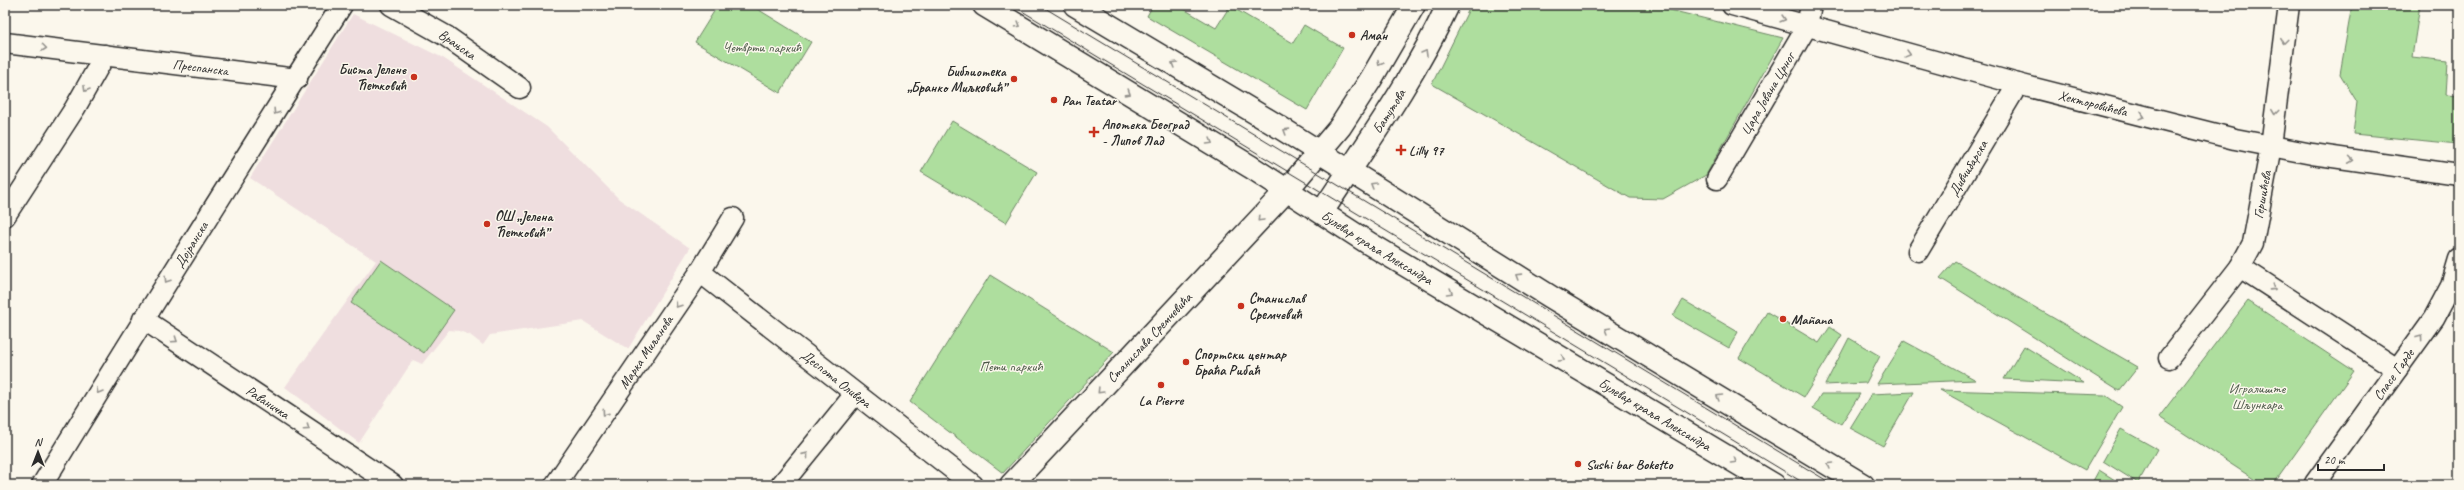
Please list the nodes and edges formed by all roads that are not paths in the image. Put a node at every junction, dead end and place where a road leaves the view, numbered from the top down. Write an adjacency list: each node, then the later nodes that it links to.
1 (342, 5): 13 (street, Дојранска)
2 (391, 5): 15 (street, Врањска)
3 (984, 5): 21 (main road, Булевар краља Александра, one-way to 21)
4 (1075, 5): 17 (main road, one-way to 4)
5 (1414, 5): 17 (main road, one-way to 17)
6 (1448, 5): 18 (main road, Батутова, one-way to 6)
7 (1732, 5): 10 (street, Хекторовићева, one-way to 10)
8 (1811, 5): 10 (street, Цара Јована Црног)
9 (2289, 5): 16 (street, Гершићева, one-way to 16)
10 (1807, 26): 14 (street, Хекторовићева, one-way to 14); 20 (street, Цара Јована Црног)
11 (5, 43): 12 (street, Преспанска, one-way to 12)
12 (105, 55): 13 (street, Преспанска); 23 (street, one-way to 23)
13 (297, 79): 29 (street, Дојранска, one-way to 29)
14 (2018, 84): 16 (street, Хекторовићева, one-way to 16); 25 (street, Дивчибарска)
15 (520, 88)
16 (2271, 146): 19 (street, Хекторовићева, one-way to 19); 27 (street, Гершићева)
17 (1319, 152): 18 (main road); 21 (main road)
18 (1349, 170): 22 (main road, Батутова); 41 (main road, one-way to 18)
19 (2459, 175)
20 (1717, 179)
21 (1287, 190): 22 (main road, Булевар краља Александра); 39 (main road, Станислава Сремчевића, one-way to 39)
22 (1322, 212): 40 (main road, Булевар краља Александра, one-way to 40)
23 (5, 216)
24 (733, 218): 28 (street, Марка Миљанова)
25 (1918, 251)
26 (2459, 259): 31 (street, Спасе Гарде, one-way to 26)
27 (2240, 267): 30 (street, Гершићева); 31 (street, one-way to 31)
28 (700, 272): 32 (street, Деспота Оливера); 36 (street, Марка Миљанова, one-way to 36)
29 (143, 318): 34 (street, Дојранска, one-way to 34); 35 (street, Раваничка, one-way to 35)
30 (2169, 358)
31 (2397, 369): 33 (street, Спасе Гарде)
32 (855, 394): 37 (street, one-way to 32); 38 (street, Деспота Оливера)
33 (2315, 483)
34 (42, 485)
35 (393, 485)
36 (556, 485)
37 (781, 485)
38 (973, 485)
39 (1011, 485)
40 (1774, 485)
41 (1863, 485)

